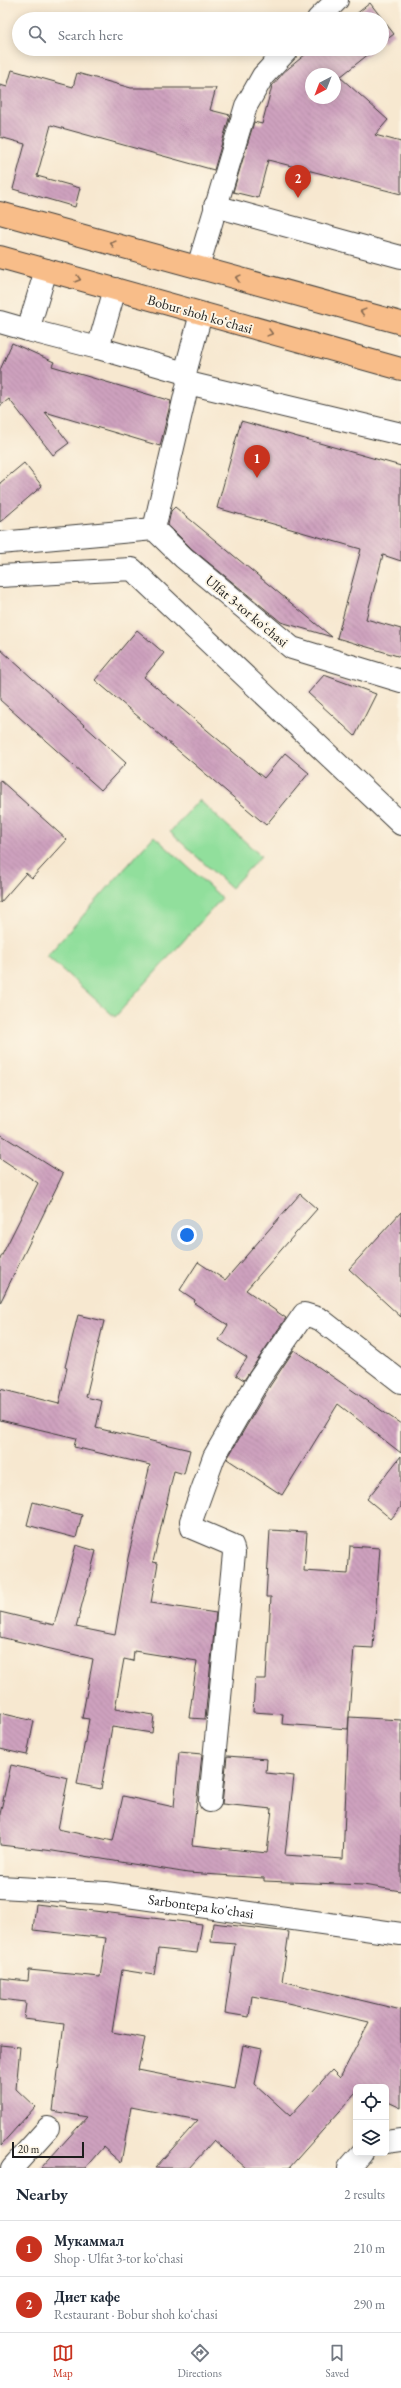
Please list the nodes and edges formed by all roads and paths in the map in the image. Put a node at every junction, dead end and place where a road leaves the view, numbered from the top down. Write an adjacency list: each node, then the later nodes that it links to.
1 (337, 0): 2 (street)
2 (325, 12)
3 (282, 56): 4 (street)
4 (215, 206): 7 (street); 8 (street)
5 (0, 213): 8 (main road, one-way to 5)
6 (0, 257): 9 (main road, Bobur shoh koʻchasi)
7 (401, 257)
8 (198, 267): 13 (main road, one-way to 8)
9 (46, 270): 10 (main road, Bobur shoh koʻchasi, one-way to 10); 14 (street)
10 (114, 289): 11 (main road, Bobur shoh koʻchasi); 15 (street)
11 (201, 314): 16 (main road, Bobur shoh koʻchasi, one-way to 16); 17 (street)
12 (0, 322): 14 (street)
13 (401, 323)
14 (28, 330): 15 (street)
15 (98, 348): 17 (street)
16 (401, 369)
17 (187, 378): 18 (street); 19 (street)
18 (401, 434)
19 (154, 528): 20 (street); 22 (street, Ulfat 3-tor koʻchasi)
20 (0, 543)
21 (0, 576): 23 (street)
22 (401, 682)
23 (401, 824)
24 (401, 1382): 25 (street)
25 (210, 1801)
26 (0, 1887): 27 (street, Sarbontepa ko'chasi)
27 (401, 1934)
28 (48, 2128): 32 (street)
29 (401, 2140): 30 (street)
30 (389, 2142)
31 (359, 2156): 33 (street)
32 (12, 2168)
33 (349, 2168)

